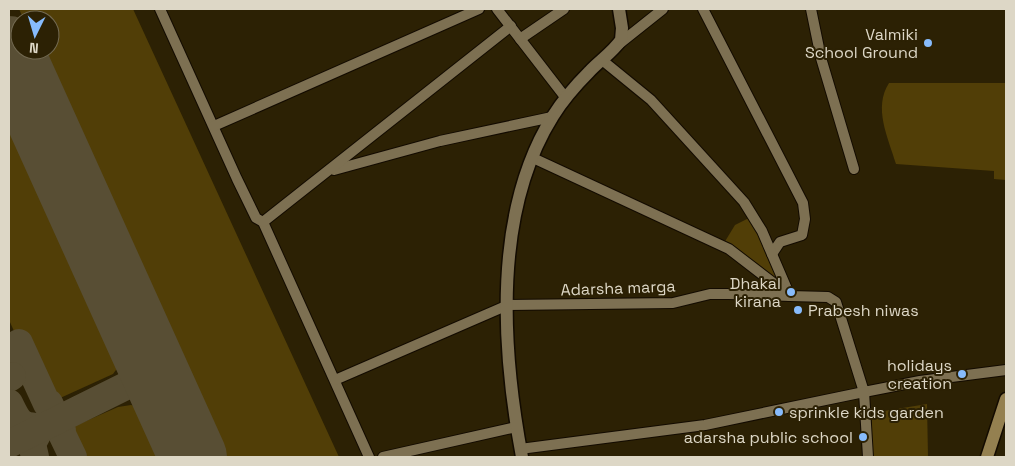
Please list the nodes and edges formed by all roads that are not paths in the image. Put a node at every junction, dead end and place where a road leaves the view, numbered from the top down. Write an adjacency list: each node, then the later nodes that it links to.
1 (160, 9): 15 (street)
2 (478, 9): 15 (street)
3 (497, 9): 9 (street)
4 (564, 9): 10 (street)
5 (619, 9): 11 (street)
6 (663, 9): 11 (street)
7 (703, 9): 20 (street)
8 (811, 9): 17 (street)
9 (511, 26): 10 (street); 18 (street)
10 (520, 38): 13 (street)
11 (618, 44): 12 (street)
12 (602, 60): 13 (street); 20 (street)
13 (565, 97): 14 (street)
14 (552, 117): 16 (street); 18 (street)
15 (214, 126): 19 (street)
16 (534, 158): 21 (street); 22 (street)
17 (854, 169)
18 (328, 171): 19 (street)
19 (263, 222): 24 (street)
20 (772, 254): 21 (street)
21 (790, 296): 22 (street, Adarsha marga); 25 (street, Adarsha marga)
22 (508, 305): 24 (street); 27 (street)
23 (1006, 370): 25 (street)
24 (334, 380): 29 (street)
25 (864, 392): 28 (street); 31 (street, Adarsha marga)
26 (1006, 399): 32 (main road)
27 (516, 427): 28 (street); 30 (street)
28 (521, 453)
29 (369, 457)
30 (383, 457)
31 (868, 457)
32 (987, 457)

